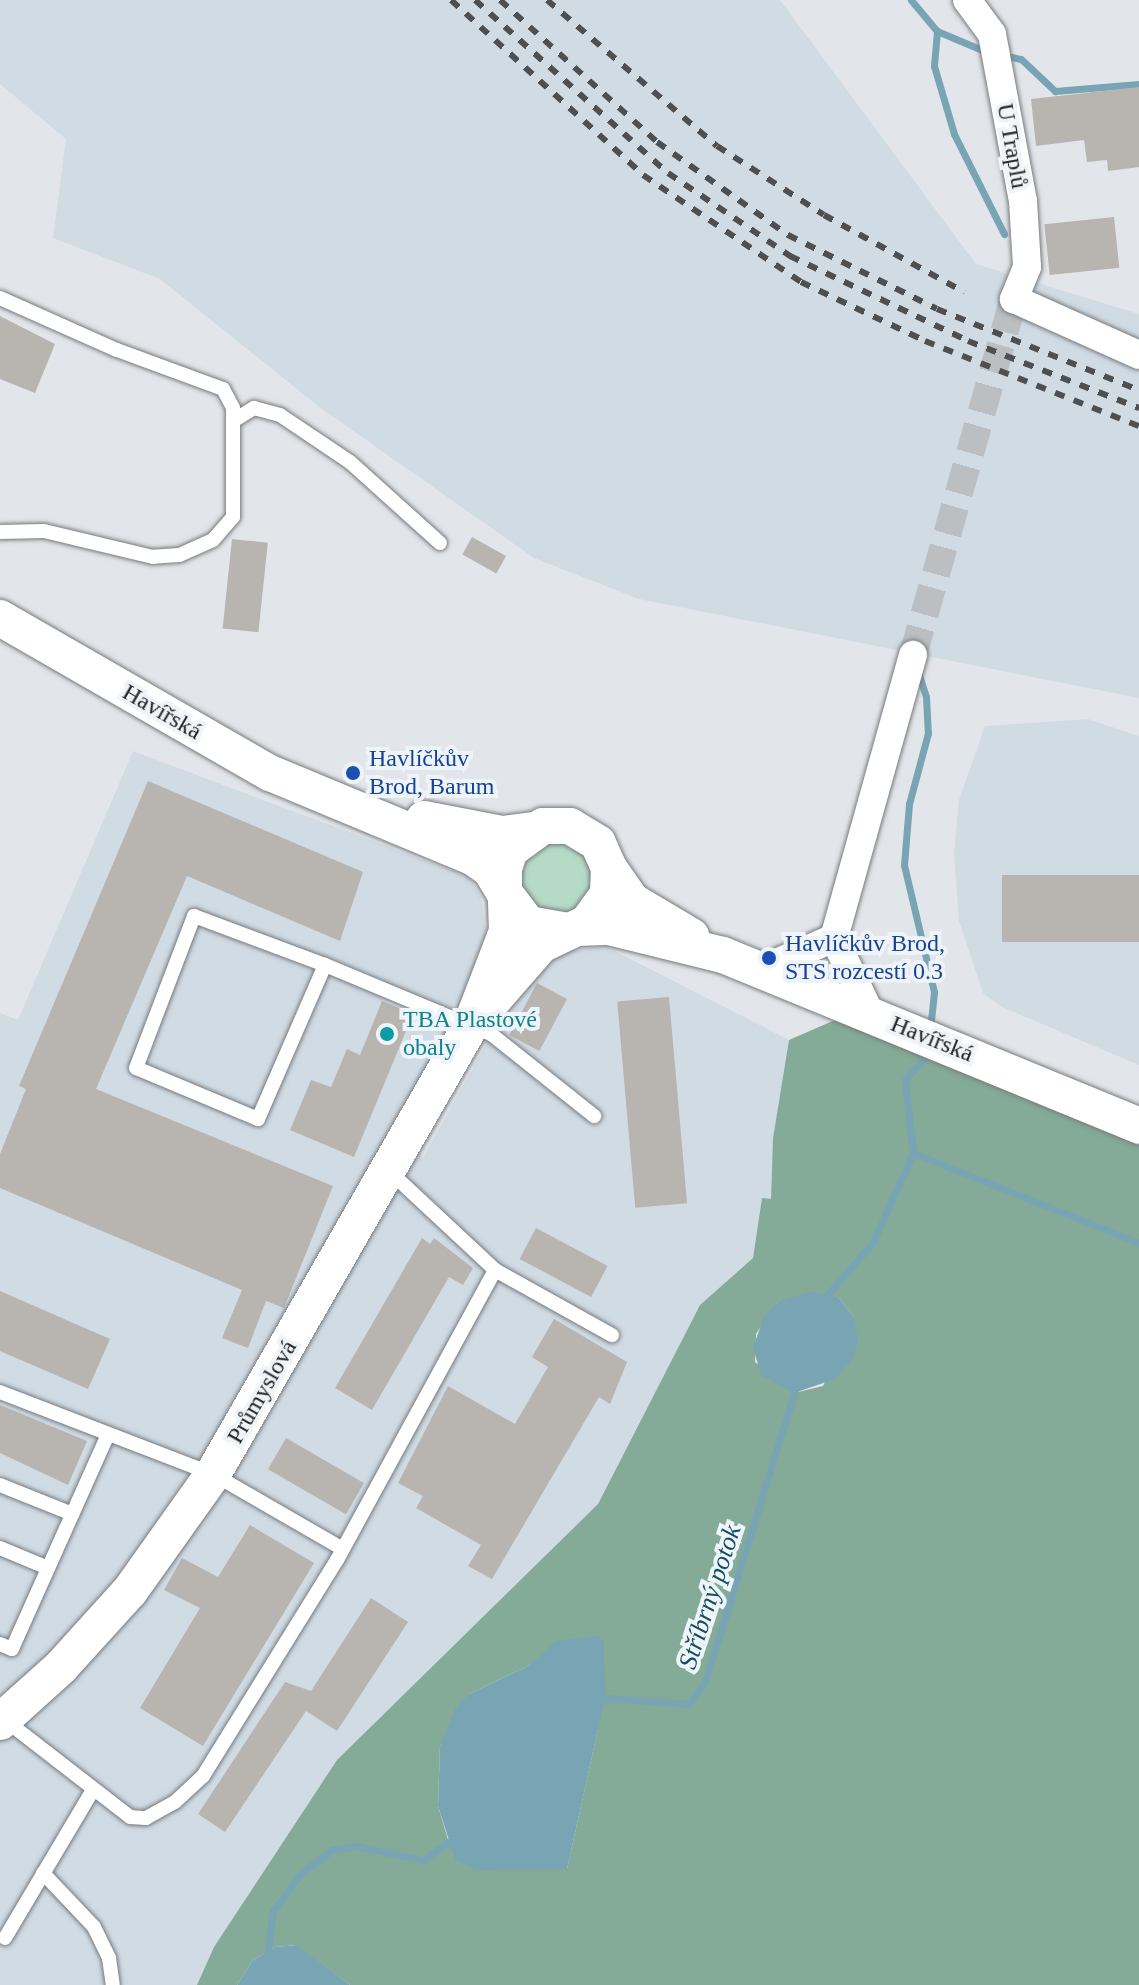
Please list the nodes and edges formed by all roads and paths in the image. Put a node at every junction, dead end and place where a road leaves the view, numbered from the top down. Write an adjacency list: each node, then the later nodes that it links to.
1 (967, 0): 3 (street, U Traplů)
2 (0, 298): 4 (lane)
3 (1139, 355)
4 (233, 421): 5 (lane); 6 (lane)
5 (0, 532)
6 (440, 543)
7 (0, 618): 9 (street, Havířská)
8 (913, 655): 14 (street)
9 (329, 797): 10 (street, Havířská); 12 (street, Havířská)
10 (533, 830): 11 (street, Havířská); 12 (street)
11 (609, 868): 13 (street); 15 (street, Havířská)
12 (505, 895): 13 (street, Havířská); 19 (street, Průmyslová)
13 (572, 929): 15 (street, Havířská); 19 (street, Průmyslová)
14 (834, 938): 17 (street); 18 (street)
15 (723, 955): 17 (street, Havířská)
16 (325, 965): 16 (lane); 19 (lane)
17 (760, 970): 18 (street, Havířská)
18 (870, 1013): 21 (street, Havířská)
19 (471, 1025): 20 (lane); 22 (street, Průmyslová)
20 (594, 1116)
21 (1139, 1126)
22 (390, 1172): 23 (lane); 27 (street, Průmyslová)
23 (495, 1270): 24 (lane); 31 (lane)
24 (612, 1335)
25 (0, 1392): 26 (lane)
26 (108, 1434): 27 (lane); 29 (lane)
27 (213, 1474): 31 (lane); 34 (street, Průmyslová)
28 (0, 1485): 29 (lane)
29 (72, 1514): 32 (lane)
30 (0, 1548): 32 (lane)
31 (343, 1549): 35 (lane)
32 (48, 1568): 33 (lane)
33 (0, 1644)
34 (1, 1720): 35 (lane)
35 (93, 1790): 36 (lane)
36 (43, 1873): 37 (lane); 38 (lane)
37 (5, 1938)
38 (113, 1985)

